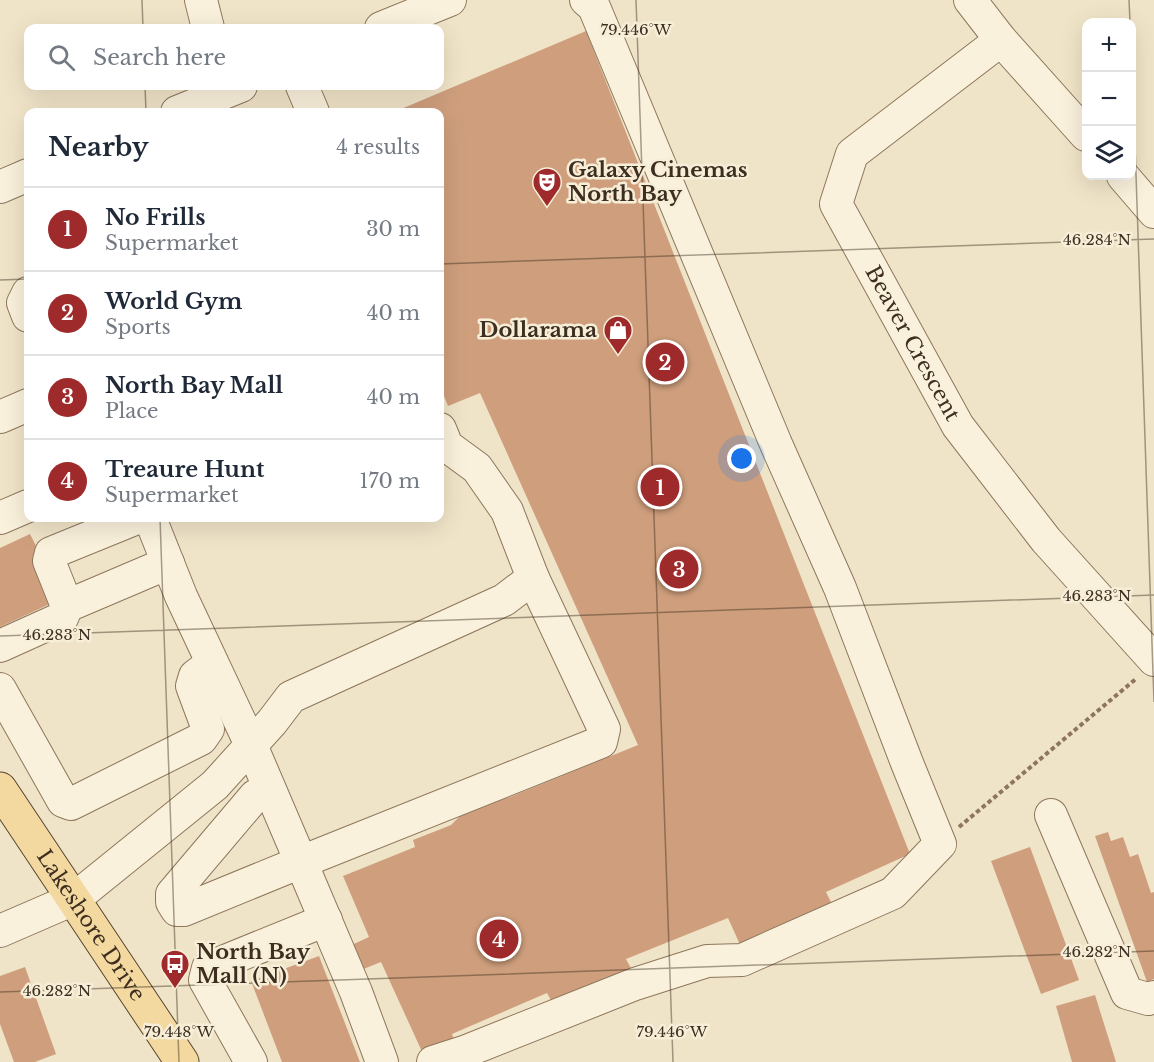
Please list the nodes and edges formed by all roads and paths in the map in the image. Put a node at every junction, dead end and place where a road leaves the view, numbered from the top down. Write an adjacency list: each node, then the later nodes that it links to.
1 (201, 0): 5 (street)
2 (450, 0): 6 (street)
3 (586, 0): 35 (street)
4 (970, 0): 7 (street)
5 (207, 24)
6 (391, 24)
7 (1001, 40): 12 (street); 29 (street, Beaver Crescent)
8 (225, 90): 10 (street)
9 (304, 90): 11 (street)
10 (186, 108)
11 (311, 108)
12 (1082, 131)
13 (24, 177): 15 (street)
14 (1126, 180): 16 (street)
15 (0, 187)
16 (1154, 212)
17 (24, 407): 18 (street)
18 (0, 417)
19 (444, 439): 25 (street)
20 (24, 508): 21 (street)
21 (0, 518)
22 (127, 522): 26 (street)
23 (152, 522): 24 (street)
24 (168, 563): 26 (street); 28 (street)
25 (533, 578): 31 (street); 36 (street)
26 (67, 606): 27 (street)
27 (0, 646)
28 (212, 663): 30 (street); 31 (street)
29 (1150, 665): 35 (path)
30 (0, 689)
31 (251, 745): 33 (street); 37 (street)
32 (0, 789): 37 (main road, Lakeshore Drive)
33 (269, 789): 36 (street); 36 (street)
34 (1051, 815): 40 (street)
35 (939, 844): 44 (street)
36 (301, 862): 38 (street)
37 (74, 899): 39 (street); 41 (main road, Lakeshore Drive)
38 (326, 920): 42 (street); 43 (street)
39 (0, 931)
40 (1154, 997)
41 (182, 1062)
42 (251, 1062)
43 (382, 1062)
44 (434, 1062)

